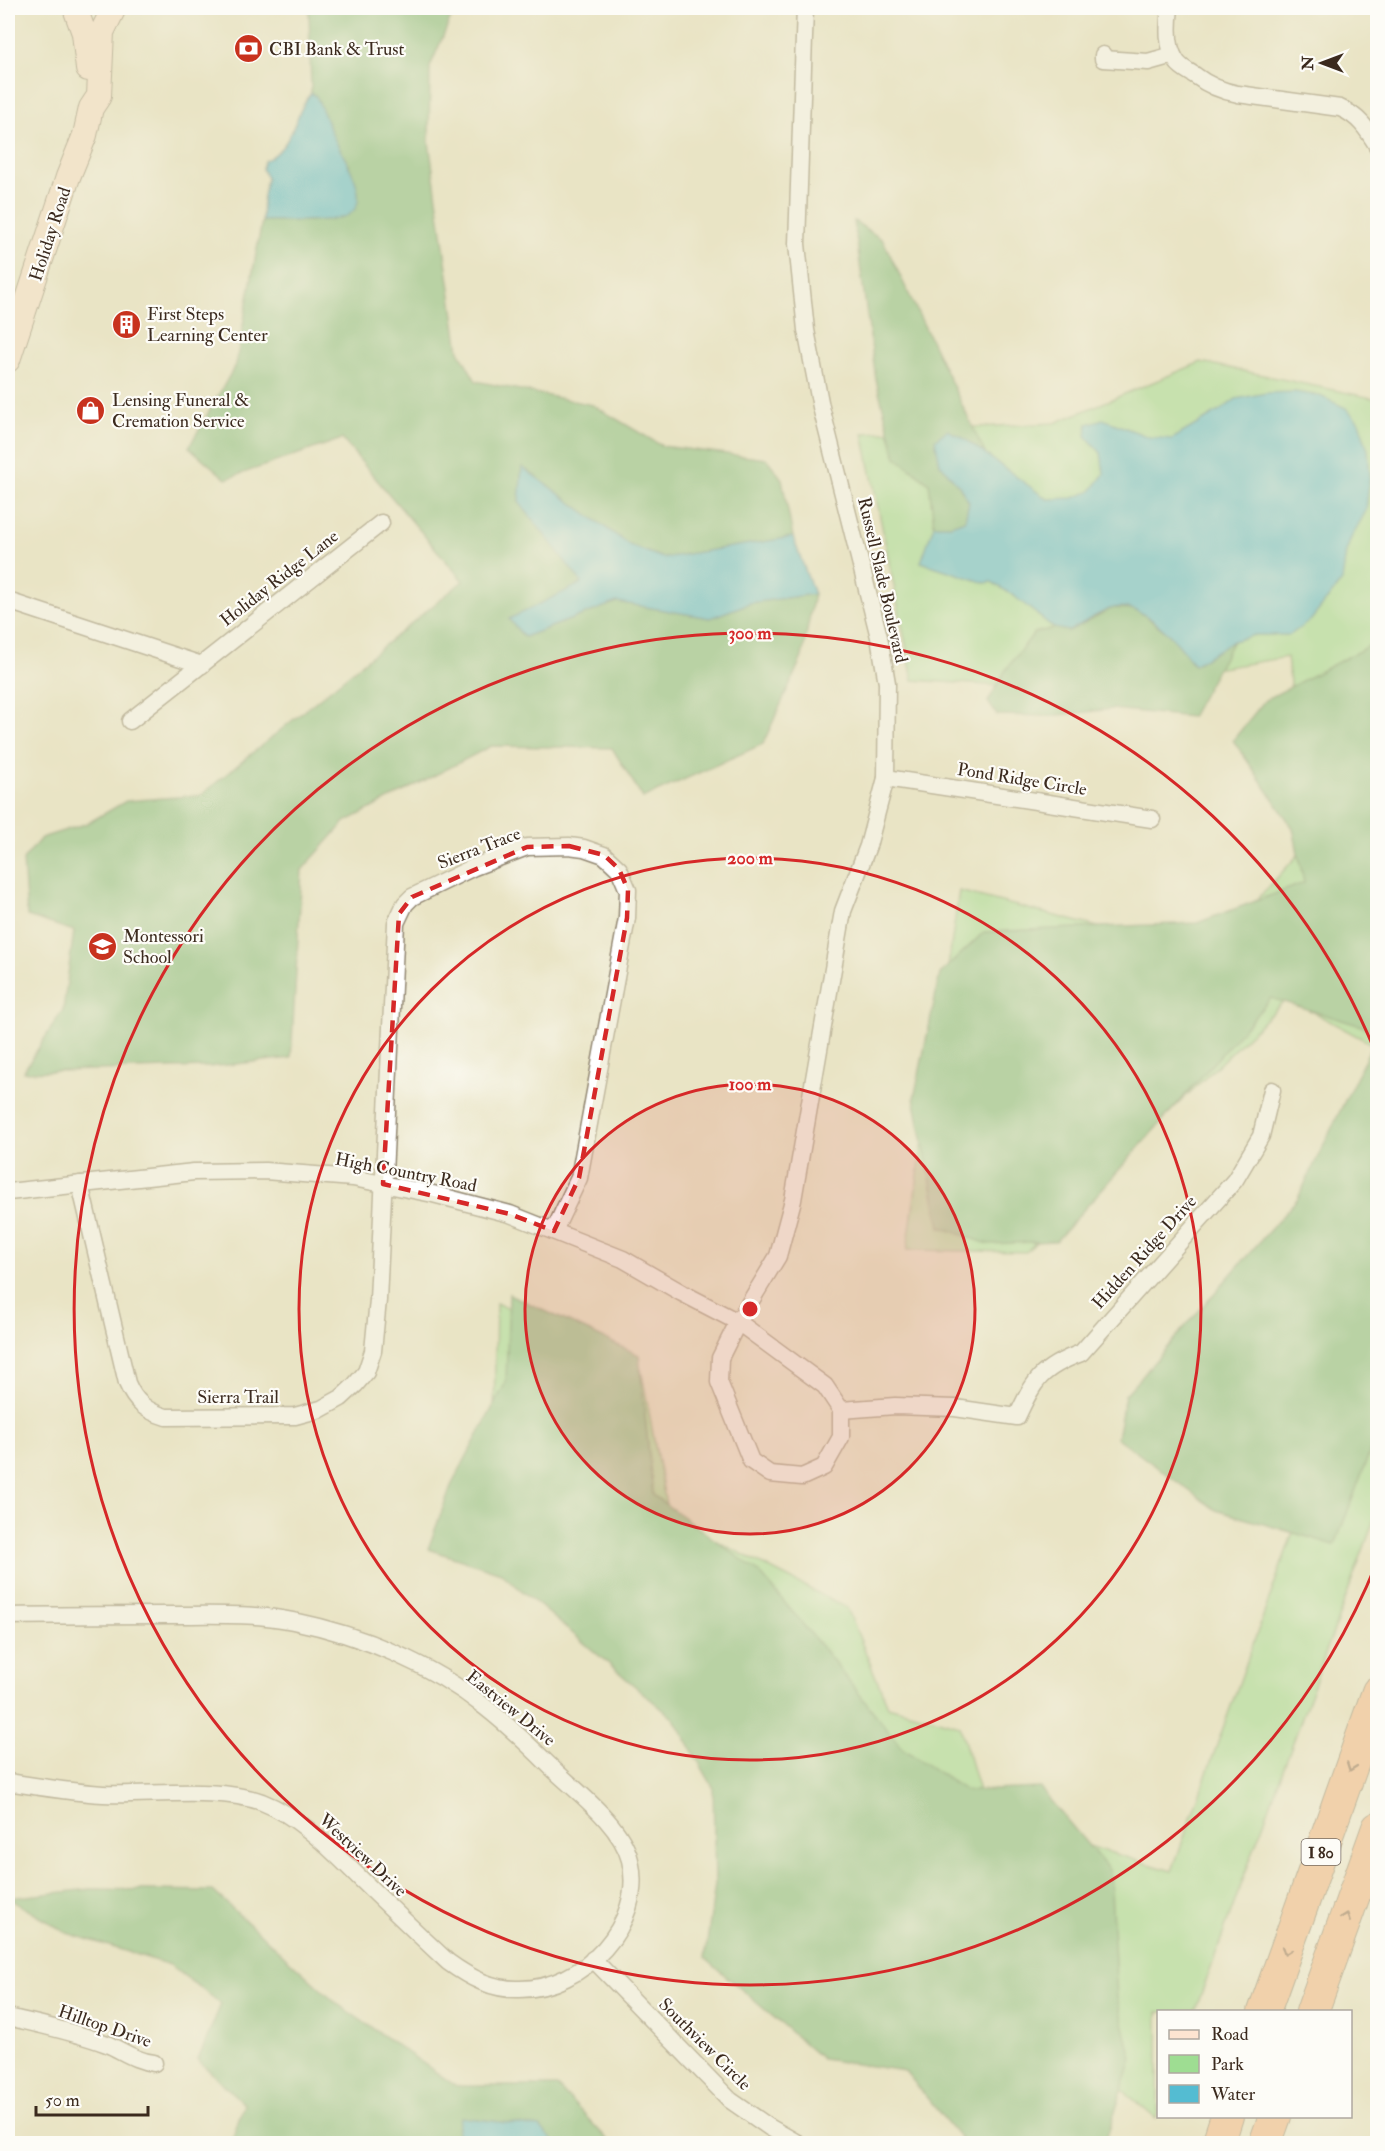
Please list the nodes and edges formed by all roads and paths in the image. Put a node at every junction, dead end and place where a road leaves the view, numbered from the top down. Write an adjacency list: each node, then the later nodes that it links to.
1 (75, 8): 7 (street, Holiday Road)
2 (114, 8): 7 (street, Holiday Road)
3 (805, 8): 14 (street, Russell Slade Boulevard)
4 (1170, 8): 6 (street)
5 (1103, 55): 6 (street)
6 (1173, 55): 8 (street)
7 (91, 108): 9 (street, Holiday Road)
8 (1377, 147)
9 (8, 360)
10 (381, 523): 12 (street, Holiday Ridge Lane)
11 (8, 601): 12 (street)
12 (201, 665): 13 (street, Holiday Ridge Lane)
13 (130, 721)
14 (886, 778): 15 (street, Pond Ridge Circle); 21 (street, Russell Slade Boulevard)
15 (1152, 819)
16 (1272, 1090): 22 (street, Hidden Ridge Drive)
17 (80, 1184): 18 (street, High Country Road); 18 (street, Sierra Trail); 19 (street, High Country Road)
18 (383, 1184): 20 (street, High Country Road); 20 (street, Sierra Trace)
19 (8, 1192)
20 (554, 1231): 21 (street, High Country Road)
21 (738, 1322): 22 (street, High Country Road); 22 (street, Russell Slade Boulevard)
22 (841, 1410)
23 (8, 1616): 27 (street, Eastview Drive)
24 (1377, 1692): 28 (highway, I 80, one-way to 28)
25 (8, 1782): 27 (street, Westview Drive)
26 (1377, 1828): 29 (highway, I 80, one-way to 26)
27 (593, 1959): 34 (street, Southview Circle)
28 (1265, 2010)
29 (1313, 2010)
30 (8, 2017): 31 (street, Hilltop Drive)
31 (154, 2063)
32 (1226, 2118): 35 (highway)
33 (1274, 2118): 36 (highway)
34 (799, 2144)
35 (1218, 2144)
36 (1265, 2144)

